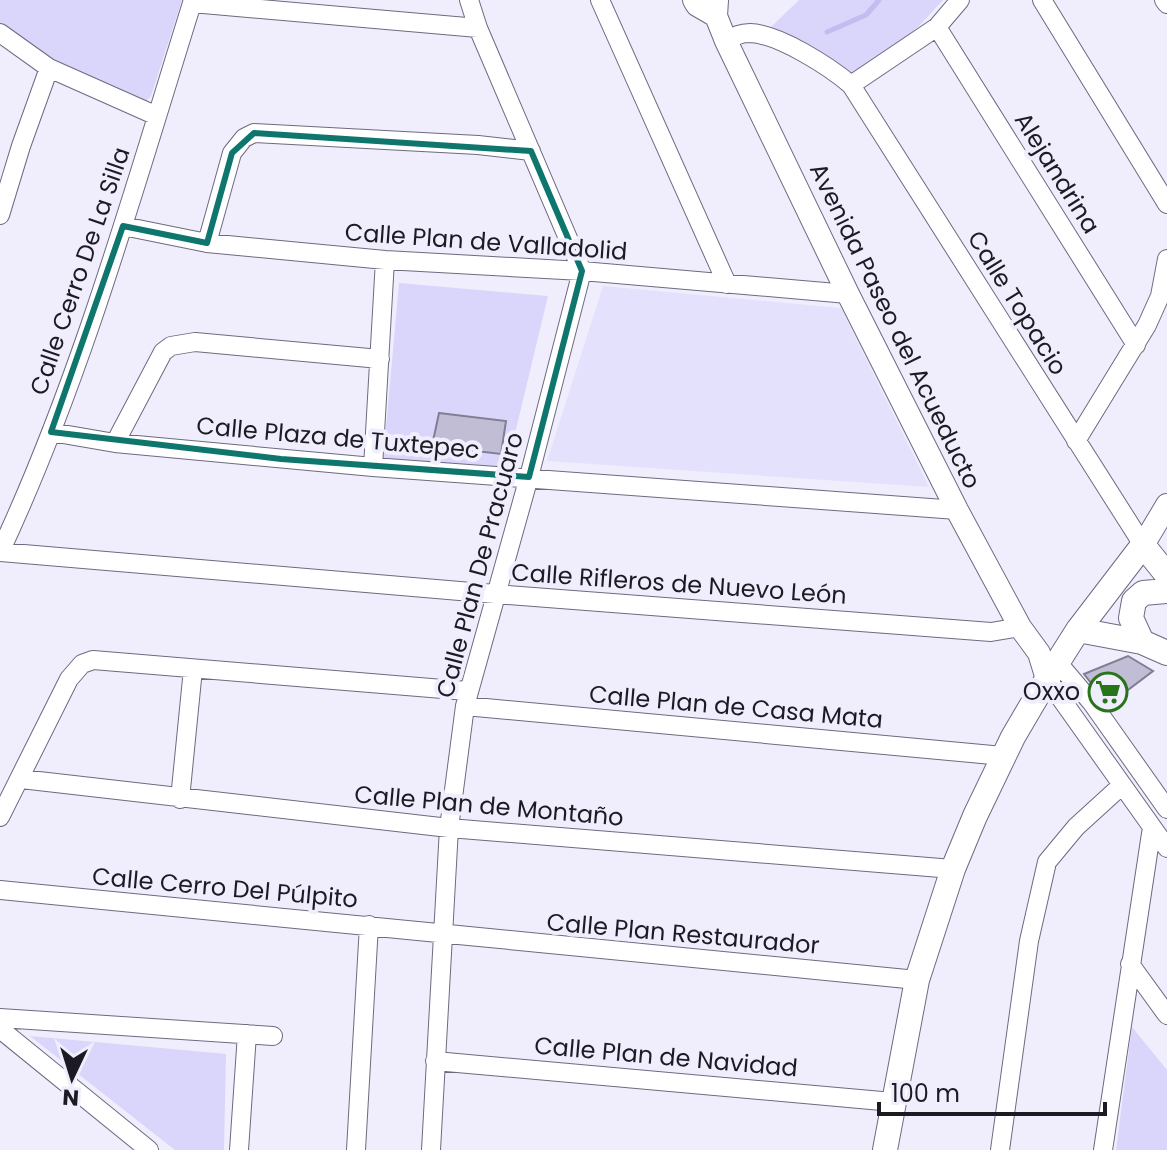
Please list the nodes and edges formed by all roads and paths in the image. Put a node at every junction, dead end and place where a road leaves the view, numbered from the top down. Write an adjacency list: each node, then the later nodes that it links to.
1 (469, 0): 8 (street)
2 (600, 0): 23 (street)
3 (960, 0): 7 (street)
4 (1042, 0): 16 (street)
5 (192, 1): 8 (street); 13 (street, Calle Cerro De La Silla)
6 (706, 4): 10 (street, Avenida Paseo del Acueducto)
7 (937, 27): 12 (street); 25 (street, Alejandrina)
8 (478, 28): 14 (street)
9 (0, 33): 11 (street)
10 (726, 41): 12 (street); 24 (street, Avenida Paseo del Acueducto)
11 (49, 68): 13 (street); 15 (street)
12 (851, 85): 28 (street, Calle Topacio)
13 (157, 116): 18 (street, Calle Cerro De La Silla)
14 (531, 151): 19 (street); 22 (street)
15 (4, 186): 17 (street)
16 (1167, 204)
17 (0, 215)
18 (123, 226): 19 (street, Calle Plan de Valladolid); 27 (street, Calle Cerro De La Silla)
19 (207, 243): 21 (street, Calle Plan de Valladolid)
20 (1167, 259): 25 (street)
21 (385, 260): 22 (street, Calle Plan de Valladolid); 26 (street)
22 (582, 271): 23 (street, Calle Plan de Valladolid); 31 (street, Calle Plan De Pracuaro)
23 (727, 284): 24 (street, Calle Plan de Valladolid)
24 (848, 294): 33 (street, Avenida Paseo del Acueducto)
25 (1136, 345): 28 (street)
26 (380, 359): 29 (street); 30 (street)
27 (51, 432): 29 (street, Calle Plaza de Tuxtepec); 35 (street, Calle Cerro De La Silla)
28 (1076, 441): 34 (street, Calle Topacio)
29 (115, 443): 30 (street, Calle Plaza de Tuxtepec)
30 (373, 467): 31 (street, Calle Plaza de Tuxtepec)
31 (529, 477): 33 (street, Calle Plaza de Tuxtepec); 38 (street, Calle Plan De Pracuaro)
32 (1167, 505): 34 (street)
33 (957, 510): 39 (street, Avenida Paseo del Acueducto)
34 (1143, 545): 36 (main road); 40 (main road)
35 (0, 552): 38 (street, Calle Rifleros de Nuevo León)
36 (1167, 575)
37 (1167, 591): 41 (main road)
38 (495, 594): 39 (street, Calle Rifleros de Nuevo León); 45 (street, Calle Plan De Pracuaro)
39 (1020, 627): 43 (street, Avenida Paseo del Acueducto)
40 (1078, 630): 41 (main road); 43 (main road)
41 (1142, 642): 42 (main road)
42 (1167, 653)
43 (1048, 665): 46 (main road); 48 (street, Avenida Paseo del Acueducto); 50 (street, Avenida Paseo del Acueducto)
44 (193, 669): 45 (street, Calle Plan de Casa Mata); 47 (street, Calle Plan de Casa Mata); 49 (street)
45 (466, 698): 46 (street, Calle Plan de Casa Mata); 53 (street, Calle Plan De Pracuaro)
46 (1003, 756): 55 (main road)
47 (21, 779): 49 (street, Calle Plan de Montaño); 51 (street)
48 (1121, 786): 52 (street, Avenida Paseo del Acueducto); 73 (street)
49 (180, 799): 53 (street, Calle Plan de Montaño)
50 (1167, 809)
51 (0, 817)
52 (1152, 827): 54 (street, Avenida Paseo del Acueducto); 59 (street)
53 (449, 828): 55 (street, Calle Plan de Montaño); 58 (street, Calle Plan De Pracuaro)
54 (1167, 848)
55 (953, 869): 60 (main road)
56 (0, 890): 57 (street, Calle Cerro Del Púlpito)
57 (369, 925): 58 (street, Calle Cerro Del Púlpito); 70 (street)
58 (444, 936): 60 (street, Calle Plan Restaurador); 66 (street, Calle Plan De Pracuaro)
59 (1130, 964): 61 (street); 74 (street)
60 (917, 980): 67 (main road)
61 (1167, 1015)
62 (0, 1018): 64 (street)
63 (0, 1029): 68 (street)
64 (247, 1034): 65 (street); 69 (street)
65 (273, 1036)
66 (435, 1061): 67 (street, Calle Plan de Navidad); 71 (street, Calle Plan De Pracuaro)
67 (893, 1102): 72 (main road)
68 (149, 1150)
69 (239, 1150)
70 (356, 1150)
71 (431, 1150)
72 (885, 1150)
73 (1000, 1150)
74 (1103, 1150)

